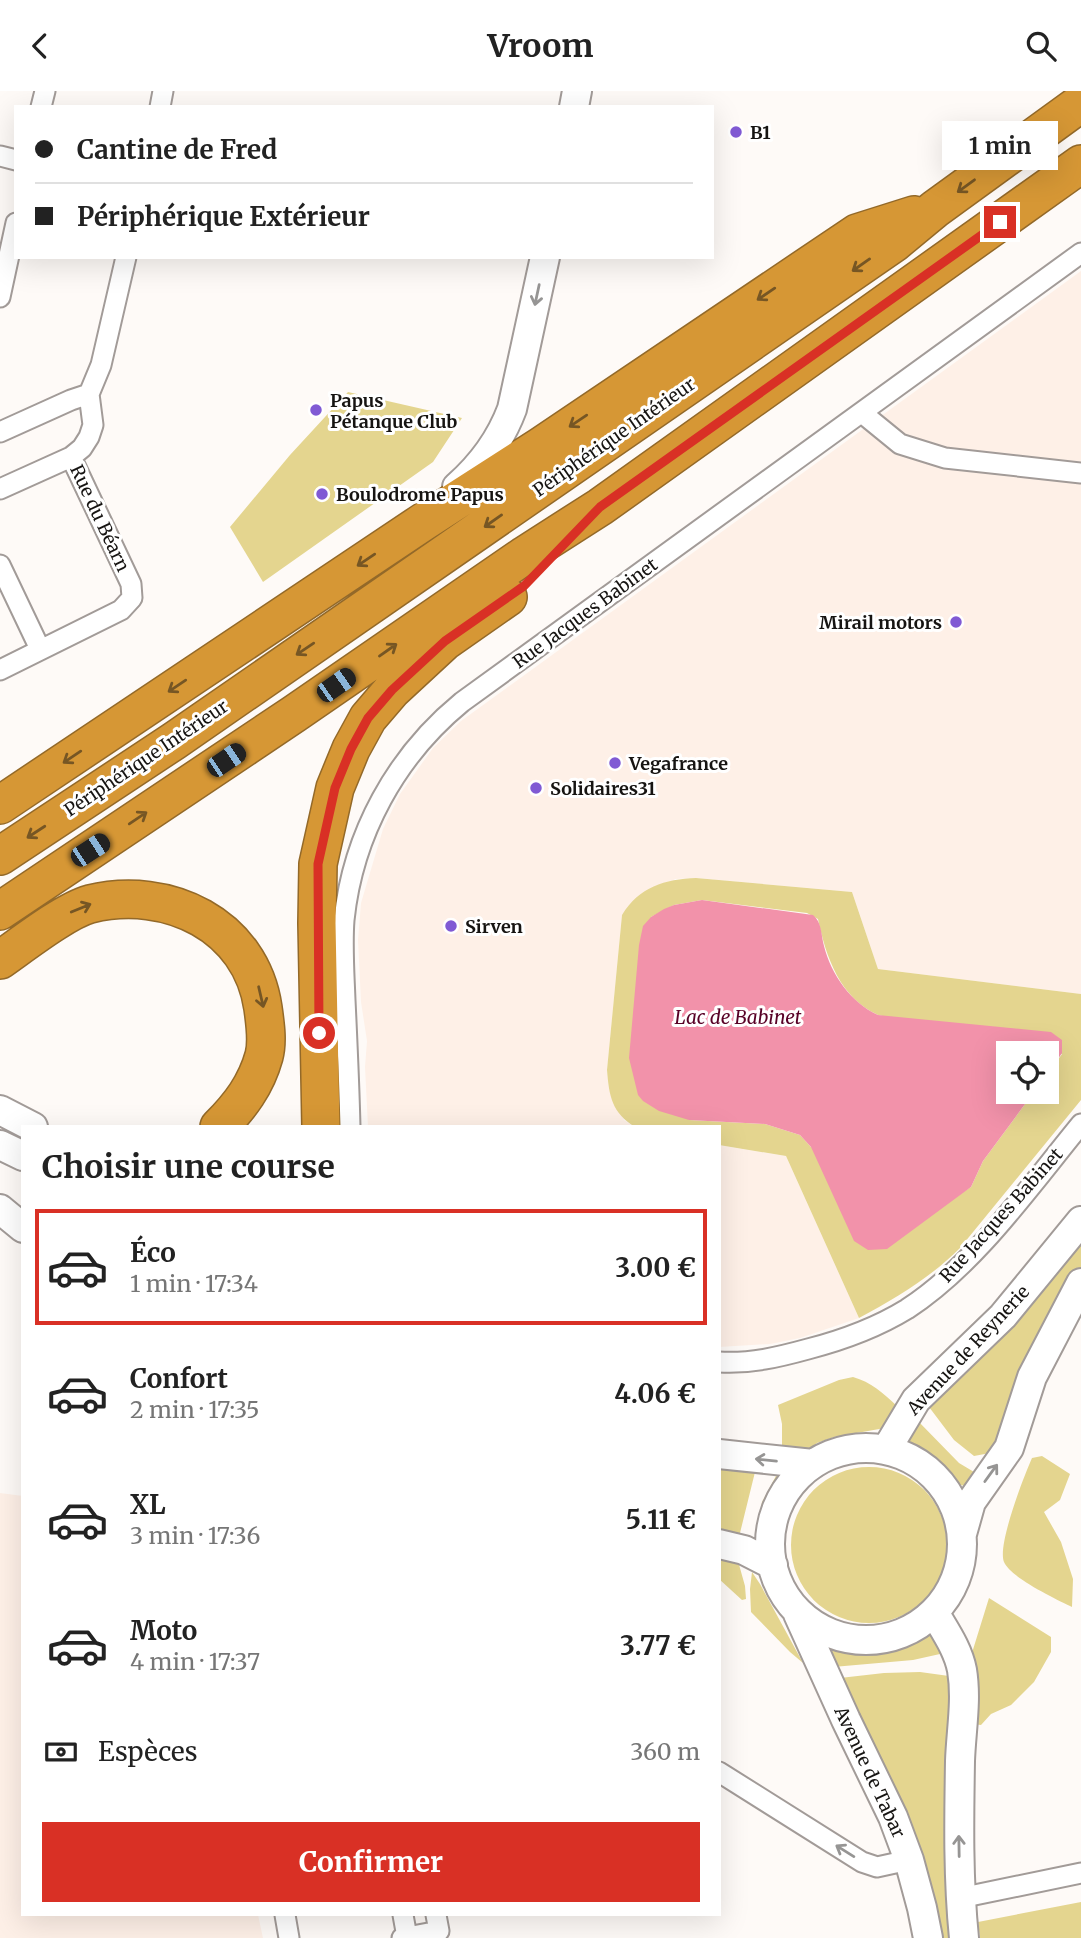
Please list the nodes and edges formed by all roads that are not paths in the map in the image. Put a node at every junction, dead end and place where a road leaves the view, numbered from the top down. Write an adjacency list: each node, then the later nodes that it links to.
1 (1081, 103): 3 (highway, Périphérique Intérieur, one-way to 3)
2 (1081, 164): 15 (highway)
3 (935, 209): 16 (highway, one-way to 16); 21 (highway, Périphérique Intérieur, one-way to 21)
4 (14, 232): 8 (street)
5 (1081, 253): 10 (street, Rue Jacques Babinet)
6 (126, 259): 9 (street, Rue du Béarn)
7 (545, 259): 16 (main road, one-way to 16)
8 (0, 297)
9 (89, 394): 11 (street); 12 (street, Rue du Béarn)
10 (862, 413): 13 (street); 31 (street, Rue Jacques Babinet)
11 (0, 432)
12 (71, 457): 14 (street, Rue du Béarn); 18 (street, Rue du Béarn)
13 (1081, 473)
14 (0, 489)
15 (600, 507): 22 (highway, one-way to 15); 30 (highway)
16 (423, 522): 20 (highway, one-way to 20)
17 (0, 565): 18 (street)
18 (40, 649): 19 (street, Rue du Béarn)
19 (0, 670)
20 (0, 805)
21 (0, 856)
22 (0, 911)
23 (0, 960): 24 (highway, one-way to 24)
24 (265, 1054): 28 (highway); 29 (highway)
25 (0, 1110): 27 (main road)
26 (1081, 1123): 38 (street, Rue Jacques Babinet)
27 (29, 1125)
28 (221, 1125)
29 (254, 1125)
30 (321, 1125)
31 (350, 1125)
32 (0, 1145): 33 (main road)
33 (21, 1156)
34 (0, 1209): 36 (main road)
35 (1081, 1221): 39 (main road, Avenue de Reynerie)
36 (21, 1226)
37 (1081, 1283): 42 (main road, one-way to 37)
38 (721, 1362)
39 (886, 1450): 41 (main road); 42 (main road)
40 (721, 1454): 41 (main road, one-way to 40)
41 (813, 1464): 44 (main road)
42 (962, 1534): 46 (main road)
43 (721, 1544): 44 (main road)
44 (773, 1565): 45 (main road)
45 (797, 1611): 46 (main road); 48 (main road, Avenue de Tabar)
46 (934, 1612): 50 (main road, one-way to 46)
47 (721, 1773): 48 (street, one-way to 47)
48 (909, 1860): 56 (main road, Avenue de Tabar)
49 (1081, 1873): 50 (street)
50 (960, 1898): 57 (main road)
51 (285, 1916): 55 (street)
52 (403, 1916): 54 (street)
53 (436, 1916): 54 (street)
54 (405, 1937)
55 (289, 1938)
56 (928, 1938)
57 (964, 1938)

